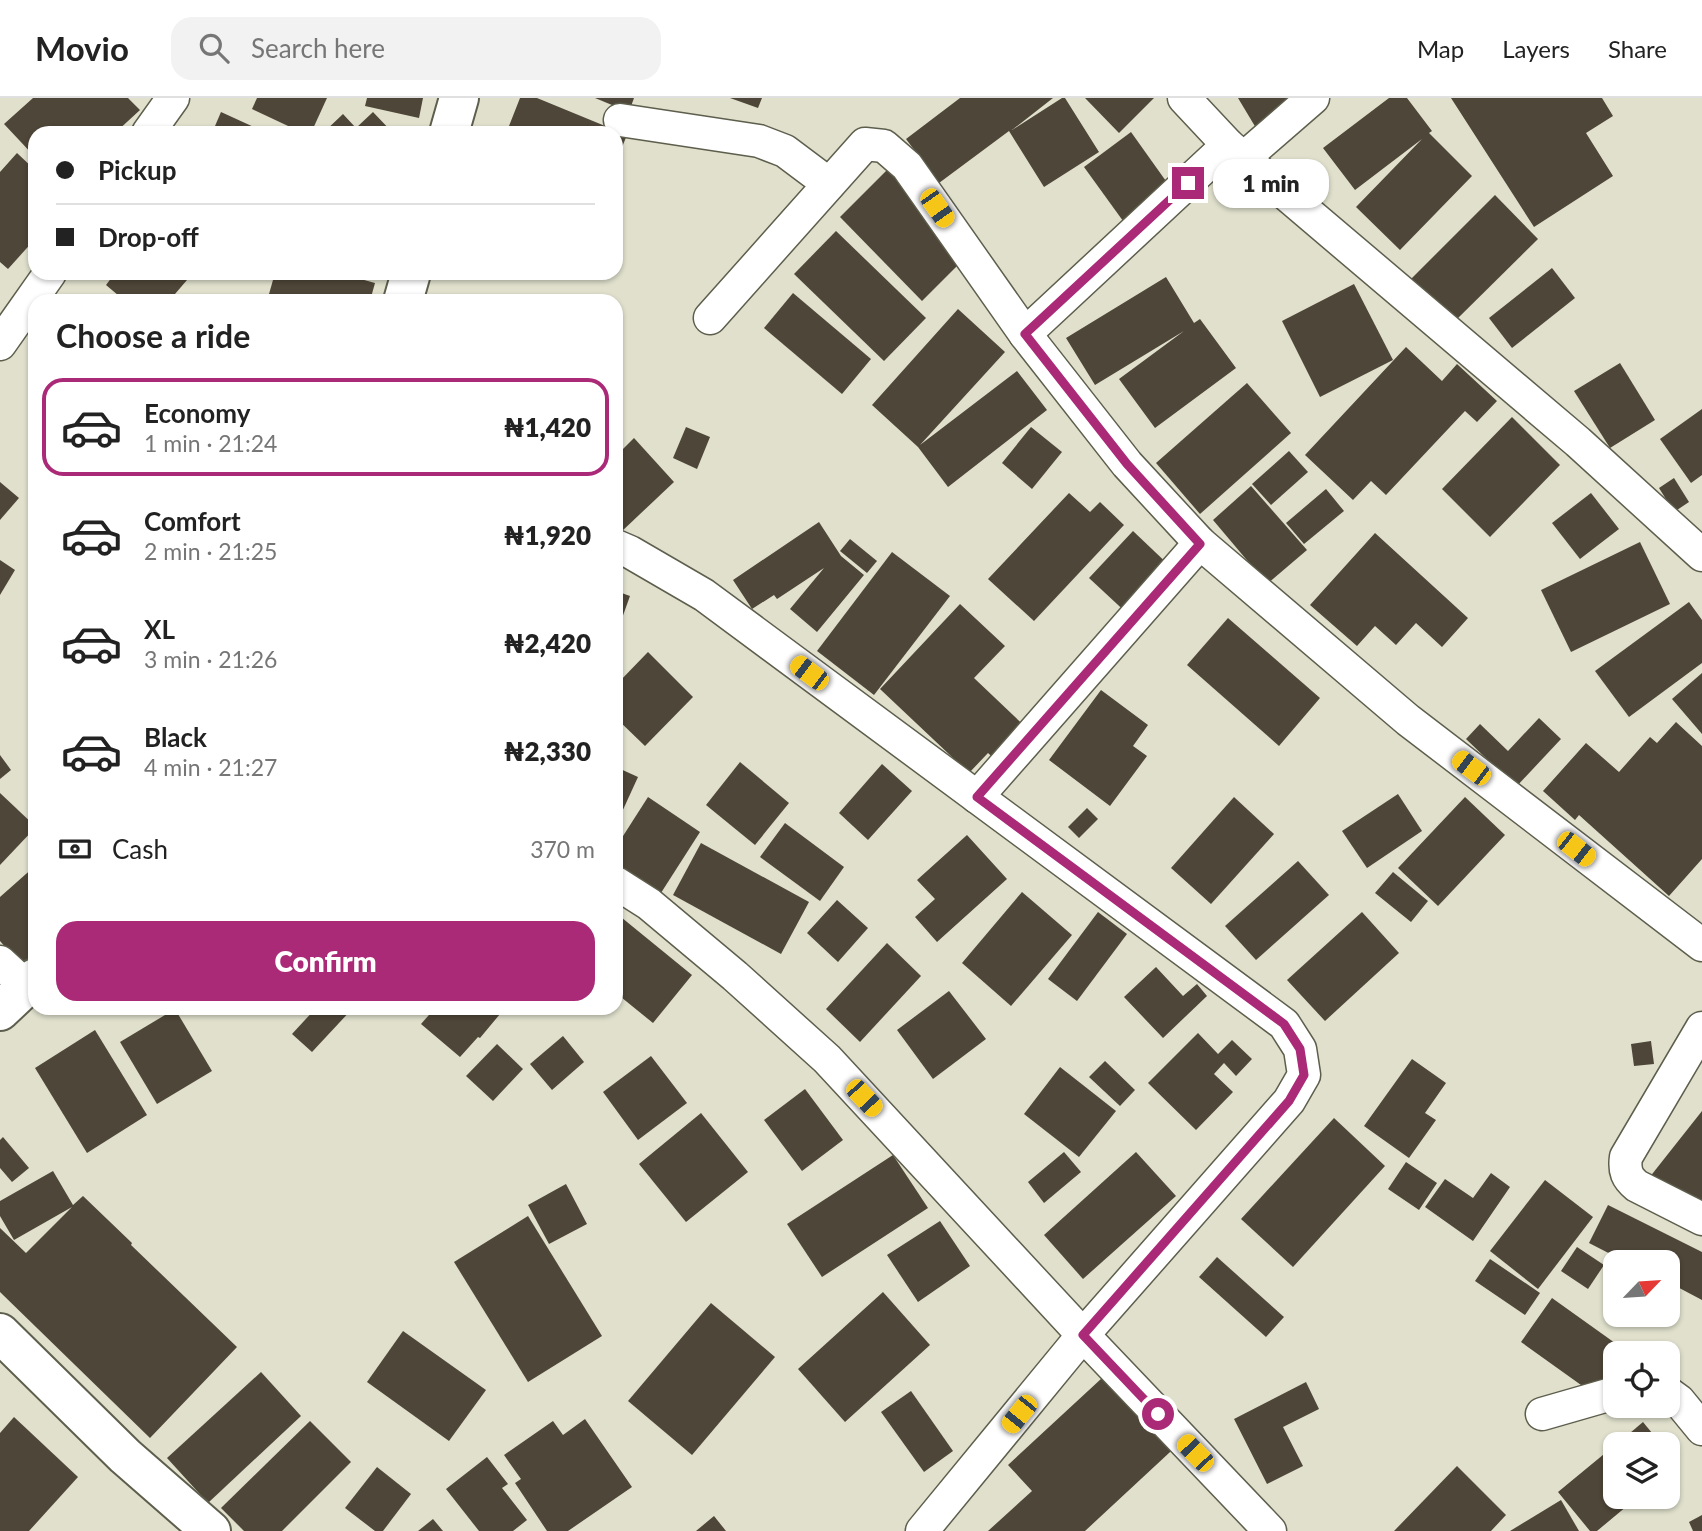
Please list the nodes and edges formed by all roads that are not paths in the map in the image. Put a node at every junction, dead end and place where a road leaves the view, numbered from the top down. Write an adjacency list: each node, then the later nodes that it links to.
1 (173, 98): 6 (street)
2 (459, 98): 7 (street)
3 (1184, 98): 8 (street)
4 (1313, 98): 8 (street)
5 (620, 120): 9 (street)
6 (153, 126)
7 (451, 126)
8 (1236, 151): 12 (street); 16 (street)
9 (829, 184): 11 (street); 12 (street)
10 (28, 304): 13 (street)
11 (710, 317)
12 (1025, 334): 14 (street)
13 (0, 344)
14 (1200, 544): 17 (street); 19 (street)
15 (623, 549): 17 (street)
16 (1702, 555)
17 (977, 797): 23 (street)
18 (623, 887): 23 (street)
19 (1702, 945)
20 (1702, 1028): 21 (street)
21 (1702, 1219)
22 (0, 1333): 28 (street)
23 (1083, 1335): 29 (street); 30 (street)
24 (1603, 1396): 26 (street)
25 (1680, 1402): 27 (street)
26 (1542, 1414)
27 (1702, 1429)
28 (211, 1531)
29 (922, 1531)
30 (1270, 1531)

